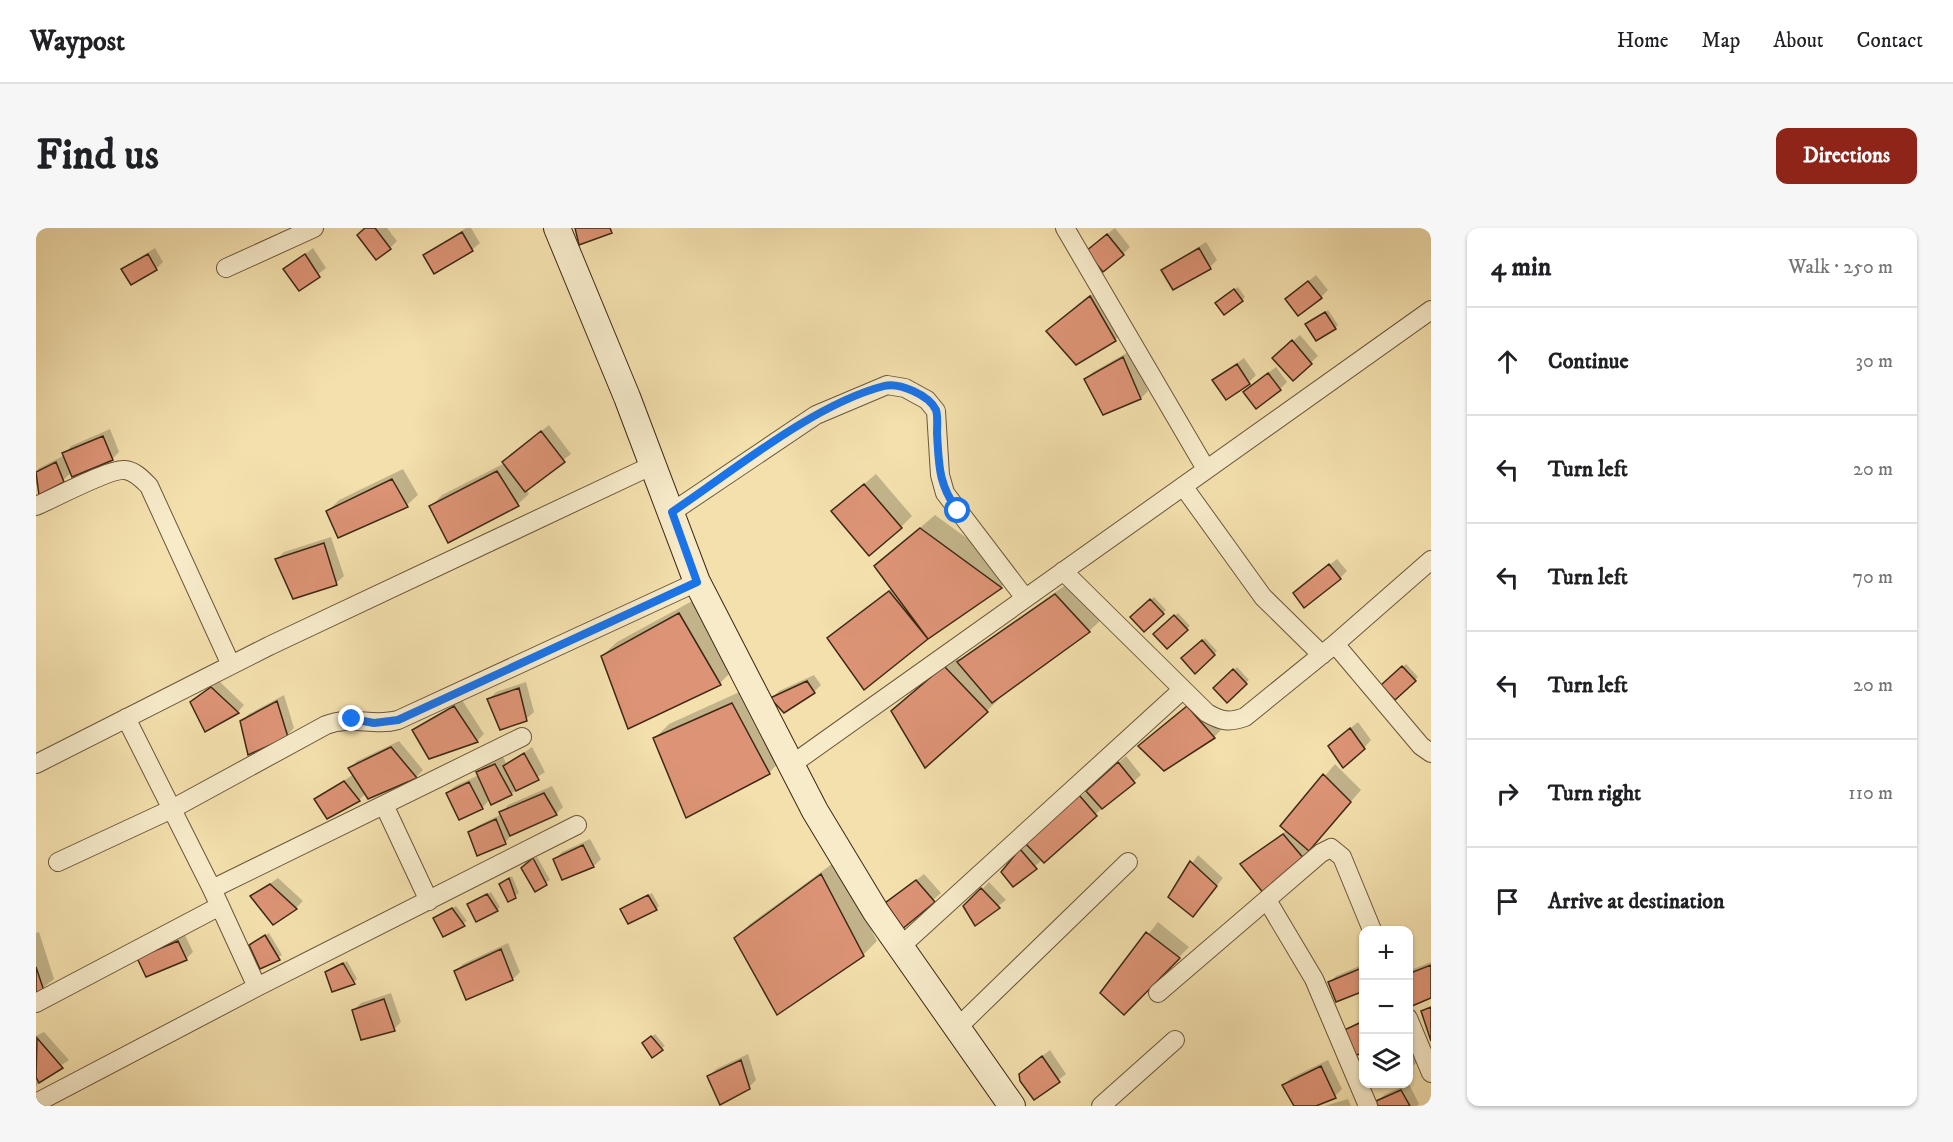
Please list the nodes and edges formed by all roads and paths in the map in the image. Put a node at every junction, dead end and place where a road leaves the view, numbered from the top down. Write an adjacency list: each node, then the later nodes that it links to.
1 (314, 228): 4 (street)
2 (557, 228): 6 (main road)
3 (1065, 228): 7 (street)
4 (226, 268)
5 (1431, 310): 7 (street)
6 (653, 465): 10 (main road); 16 (street)
7 (1206, 469): 8 (street)
8 (1183, 486): 12 (street); 15 (street)
9 (36, 506): 16 (street)
10 (672, 512): 13 (main road); 14 (street)
11 (1431, 560): 15 (street)
12 (1063, 571): 14 (street); 17 (street)
13 (697, 582): 22 (main road); 24 (street)
14 (1025, 598): 22 (street)
15 (1329, 650): 17 (street); 20 (street)
16 (231, 665): 18 (street)
17 (1182, 690): 33 (street)
18 (126, 718): 21 (street); 24 (street)
19 (522, 737): 23 (street)
20 (1431, 753)
21 (36, 764)
22 (791, 765): 33 (main road)
23 (385, 807): 28 (street); 30 (street)
24 (172, 809): 26 (street); 28 (street)
25 (577, 825): 30 (street)
26 (58, 862)
27 (1128, 862): 37 (street)
28 (212, 889): 31 (street)
29 (1267, 900): 32 (street); 35 (street); 44 (street)
30 (429, 901): 34 (street)
31 (220, 906): 34 (street); 36 (street)
32 (1370, 926)
33 (900, 947): 37 (main road)
34 (257, 987): 41 (street)
35 (1158, 993)
36 (36, 1003)
37 (957, 1028): 42 (main road)
38 (1413, 1030): 40 (street)
39 (1175, 1040): 43 (street)
40 (1431, 1073)
41 (36, 1103)
42 (1012, 1106)
43 (1101, 1106)
44 (1368, 1106)

